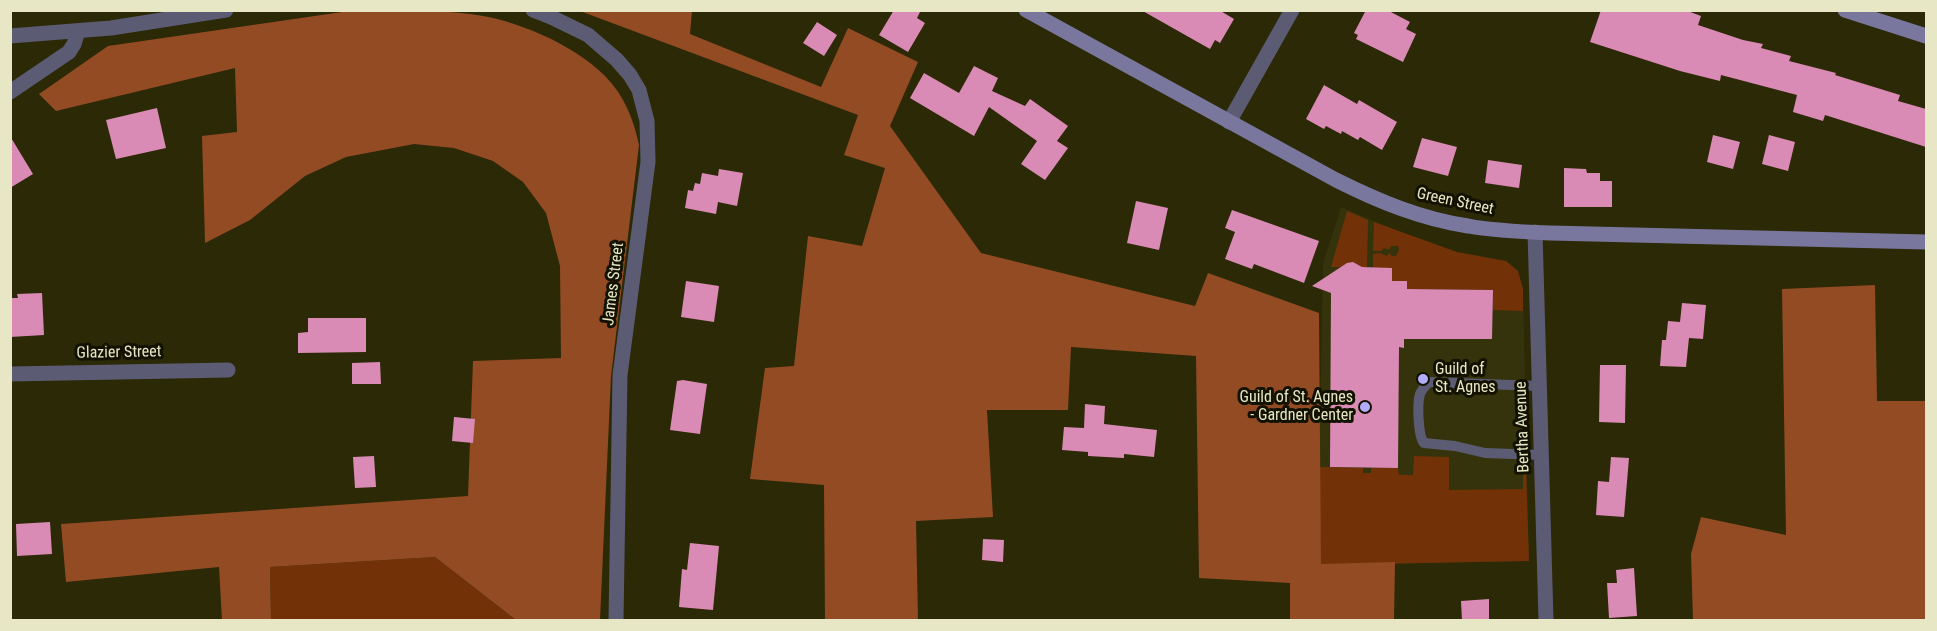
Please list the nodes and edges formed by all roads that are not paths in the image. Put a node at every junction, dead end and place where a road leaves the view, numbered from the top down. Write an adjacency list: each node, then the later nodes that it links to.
1 (226, 10): 6 (street)
2 (533, 10): 17 (street, James Street)
3 (1026, 10): 10 (street, Green Street)
4 (1292, 10): 10 (street)
5 (1845, 10): 8 (street)
6 (78, 31): 7 (street); 9 (street)
7 (10, 36)
8 (1926, 36)
9 (10, 92)
10 (1229, 122): 11 (street, Green Street)
11 (1535, 232): 12 (street, Green Street); 15 (street, Bertha Avenue)
12 (1926, 242)
13 (228, 370): 14 (street, Glazier Street)
14 (10, 374)
15 (1539, 386): 16 (street, Bertha Avenue); 16 (lane)
16 (1541, 455): 18 (street, Bertha Avenue)
17 (616, 621)
18 (1546, 621)

